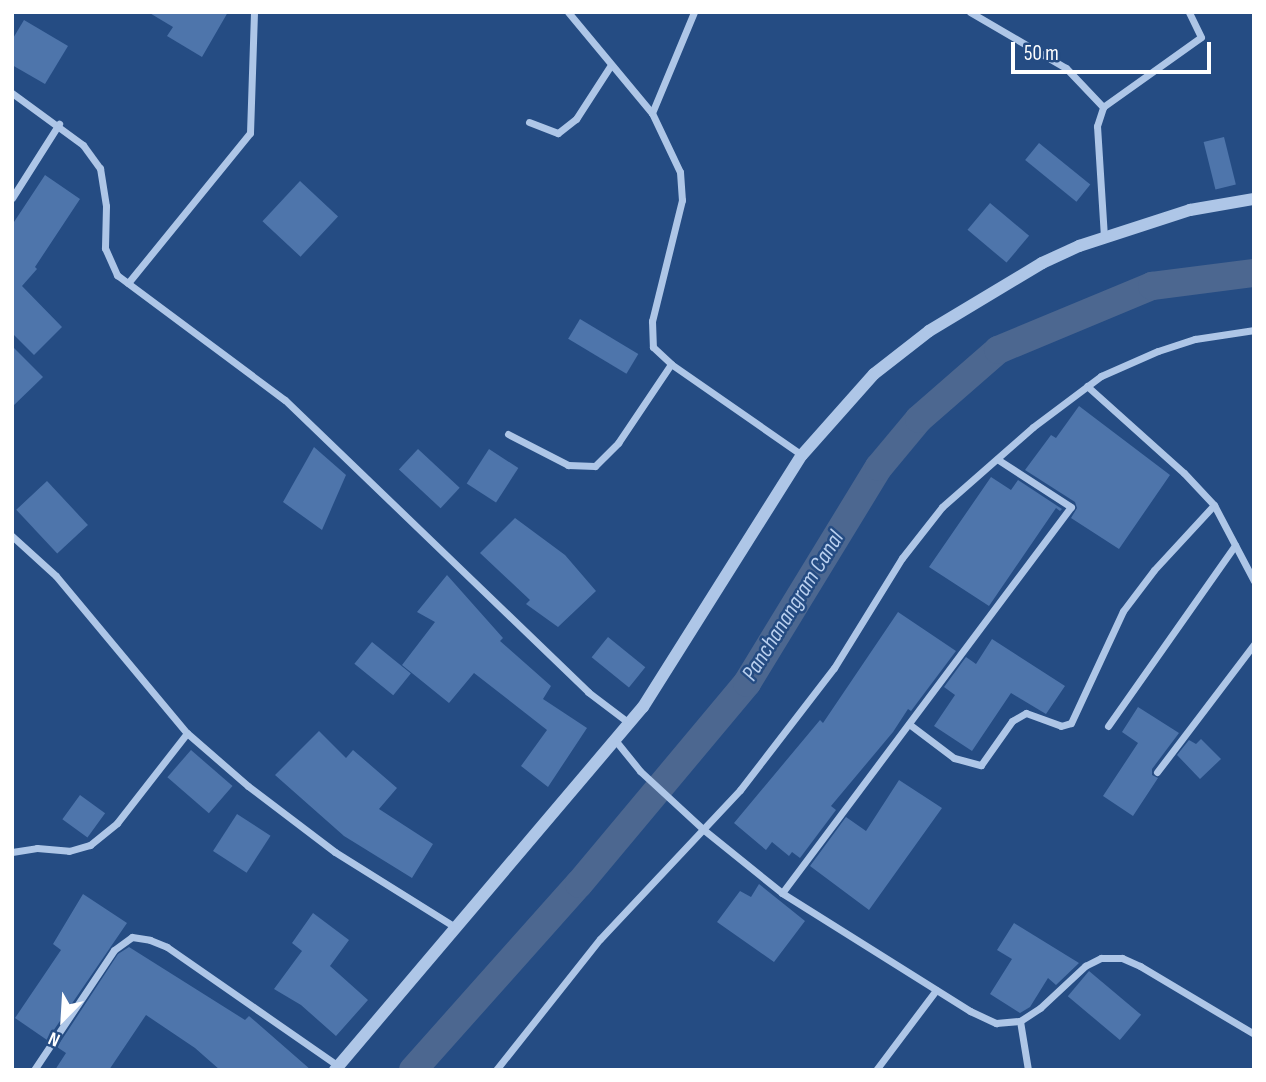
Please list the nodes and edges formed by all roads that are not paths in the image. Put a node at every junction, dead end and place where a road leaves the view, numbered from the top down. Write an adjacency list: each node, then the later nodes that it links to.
1 (254, 12): 15 (street)
2 (568, 12): 6 (street)
3 (694, 12): 9 (street)
4 (970, 12): 8 (street)
5 (1189, 12): 8 (street)
6 (611, 65): 9 (street); 10 (street)
7 (12, 93): 11 (street)
8 (1103, 107): 14 (street)
9 (652, 113): 17 (street)
10 (529, 122)
11 (59, 124): 12 (street); 15 (street)
12 (12, 198)
13 (1254, 199): 14 (street)
14 (1104, 237): 20 (street)
15 (128, 283): 27 (street)
16 (1254, 330): 18 (street)
17 (671, 364): 19 (street); 20 (street)
18 (1087, 386): 21 (street); 22 (street)
19 (508, 434)
20 (802, 455): 27 (street)
21 (997, 459): 28 (street); 33 (street)
22 (1214, 505): 24 (street); 28 (street)
23 (12, 536): 30 (street)
24 (1235, 545): 25 (street); 29 (street)
25 (1254, 581)
26 (1254, 644): 32 (street)
27 (629, 723): 31 (street)
28 (909, 723): 35 (street)
29 (1108, 726)
30 (187, 733): 34 (street); 36 (street)
31 (615, 740): 33 (street); 36 (street)
32 (1157, 772)
33 (704, 830): 35 (street); 42 (street)
34 (14, 850)
35 (782, 893): 37 (street)
36 (455, 927): 40 (street)
37 (936, 990): 38 (street); 43 (street)
38 (1020, 1021): 39 (street); 44 (street)
39 (1254, 1034)
40 (336, 1068): 41 (street)
41 (34, 1070)
42 (496, 1070)
43 (876, 1070)
44 (1028, 1070)

